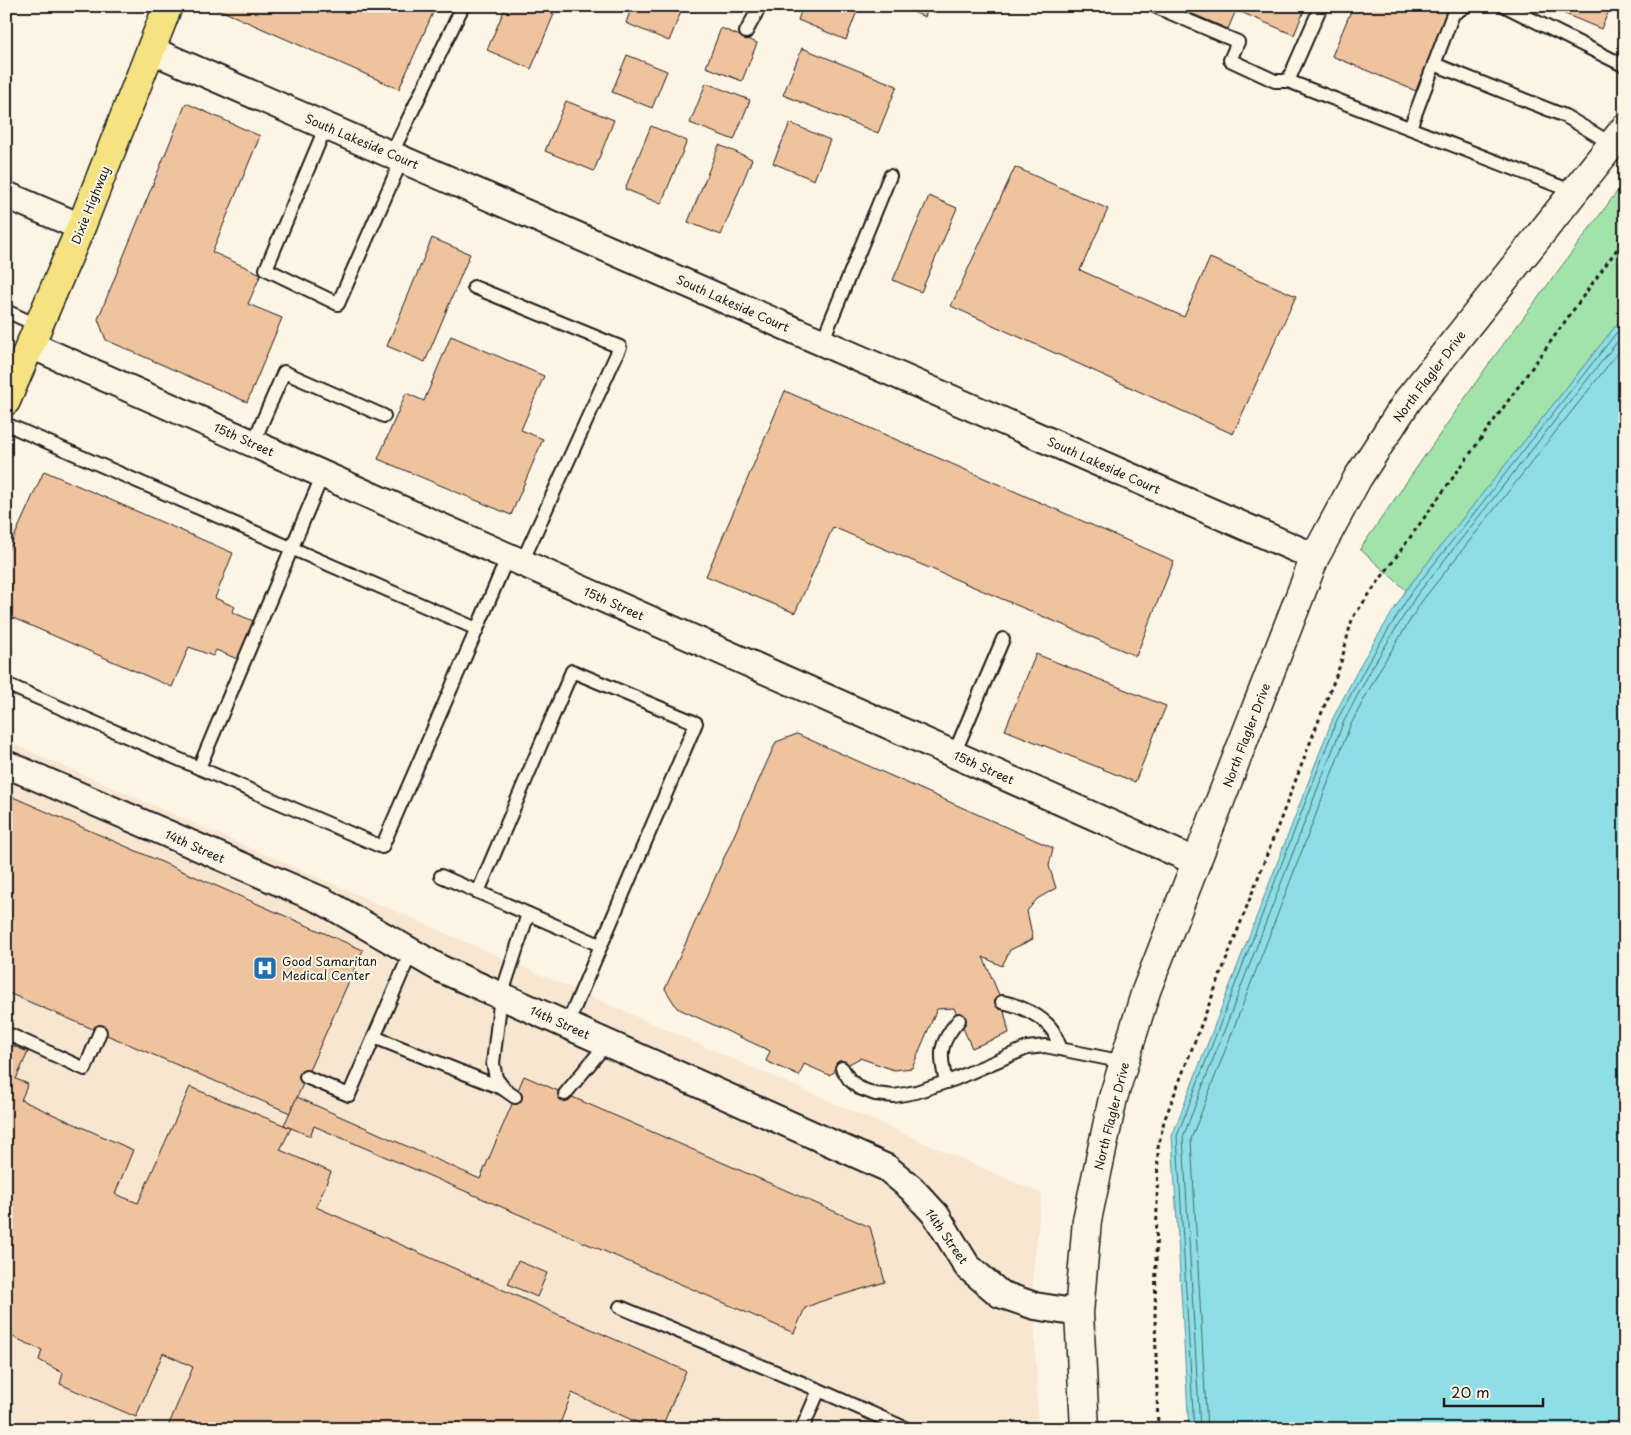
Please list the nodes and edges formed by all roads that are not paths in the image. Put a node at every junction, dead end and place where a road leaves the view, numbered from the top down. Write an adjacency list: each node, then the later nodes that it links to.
1 (168, 6): 9 (main road, Dixie Highway)
2 (760, 6): 8 (lane)
3 (1154, 6): 12 (lane)
4 (1321, 6): 12 (lane)
5 (1466, 6): 10 (lane)
6 (1505, 6): 11 (lane)
7 (461, 10): 16 (lane)
8 (746, 32)
9 (150, 50): 13 (street, South Lakeside Court); 20 (main road, Dixie Highway)
10 (1434, 64): 14 (lane); 15 (lane)
11 (1625, 66)
12 (1288, 81): 14 (lane)
13 (326, 126): 16 (street, South Lakeside Court); 16 (lane)
14 (1410, 128): 18 (lane)
15 (1618, 136): 18 (street, North Flagler Drive)
16 (397, 157): 24 (street, South Lakeside Court)
17 (890, 176): 24 (lane)
18 (1574, 192): 31 (street, North Flagler Drive)
19 (6, 195): 20 (street)
20 (81, 227): 23 (main road, Dixie Highway)
21 (474, 287): 32 (lane)
22 (6, 311): 23 (lane)
23 (35, 336): 25 (main road, Dixie Highway); 28 (street, 15th Street)
24 (822, 342): 31 (street, South Lakeside Court)
25 (6, 401)
26 (384, 416): 28 (lane)
27 (6, 424): 30 (lane)
28 (253, 443): 29 (street, 15th Street)
29 (323, 474): 30 (lane); 32 (street, 15th Street)
30 (292, 548): 33 (lane); 38 (lane)
31 (1315, 557): 39 (street, North Flagler Drive)
32 (515, 559): 33 (lane); 36 (street, 15th Street)
33 (477, 629): 38 (lane)
34 (1004, 639): 36 (lane)
35 (6, 684): 38 (lane)
36 (954, 754): 39 (street, 15th Street)
37 (6, 764): 44 (street, 14th Street)
38 (199, 768)
39 (1197, 862): 54 (street, North Flagler Drive)
40 (441, 876): 41 (lane)
41 (478, 892): 42 (lane); 43 (lane)
42 (528, 914): 43 (lane); 45 (lane)
43 (600, 945): 48 (lane)
44 (411, 952): 45 (street, 14th Street); 51 (lane)
45 (501, 996): 48 (street, 14th Street); 51 (lane)
46 (1002, 1002): 53 (lane)
47 (959, 1020): 57 (lane)
48 (567, 1026): 52 (street, 14th Street)
49 (100, 1032): 50 (lane)
50 (6, 1033)
51 (374, 1037): 56 (lane)
52 (607, 1043): 58 (lane); 60 (street, 14th Street)
53 (1061, 1049): 54 (lane); 57 (lane)
54 (1124, 1062): 60 (street, North Flagler Drive)
55 (842, 1068): 57 (lane)
56 (306, 1077)
57 (946, 1082)
58 (564, 1094)
59 (620, 1307): 61 (lane)
60 (1079, 1313): 64 (street, North Flagler Drive)
61 (818, 1390): 62 (lane); 63 (lane)
62 (802, 1429)
63 (907, 1429)
64 (1085, 1429)

